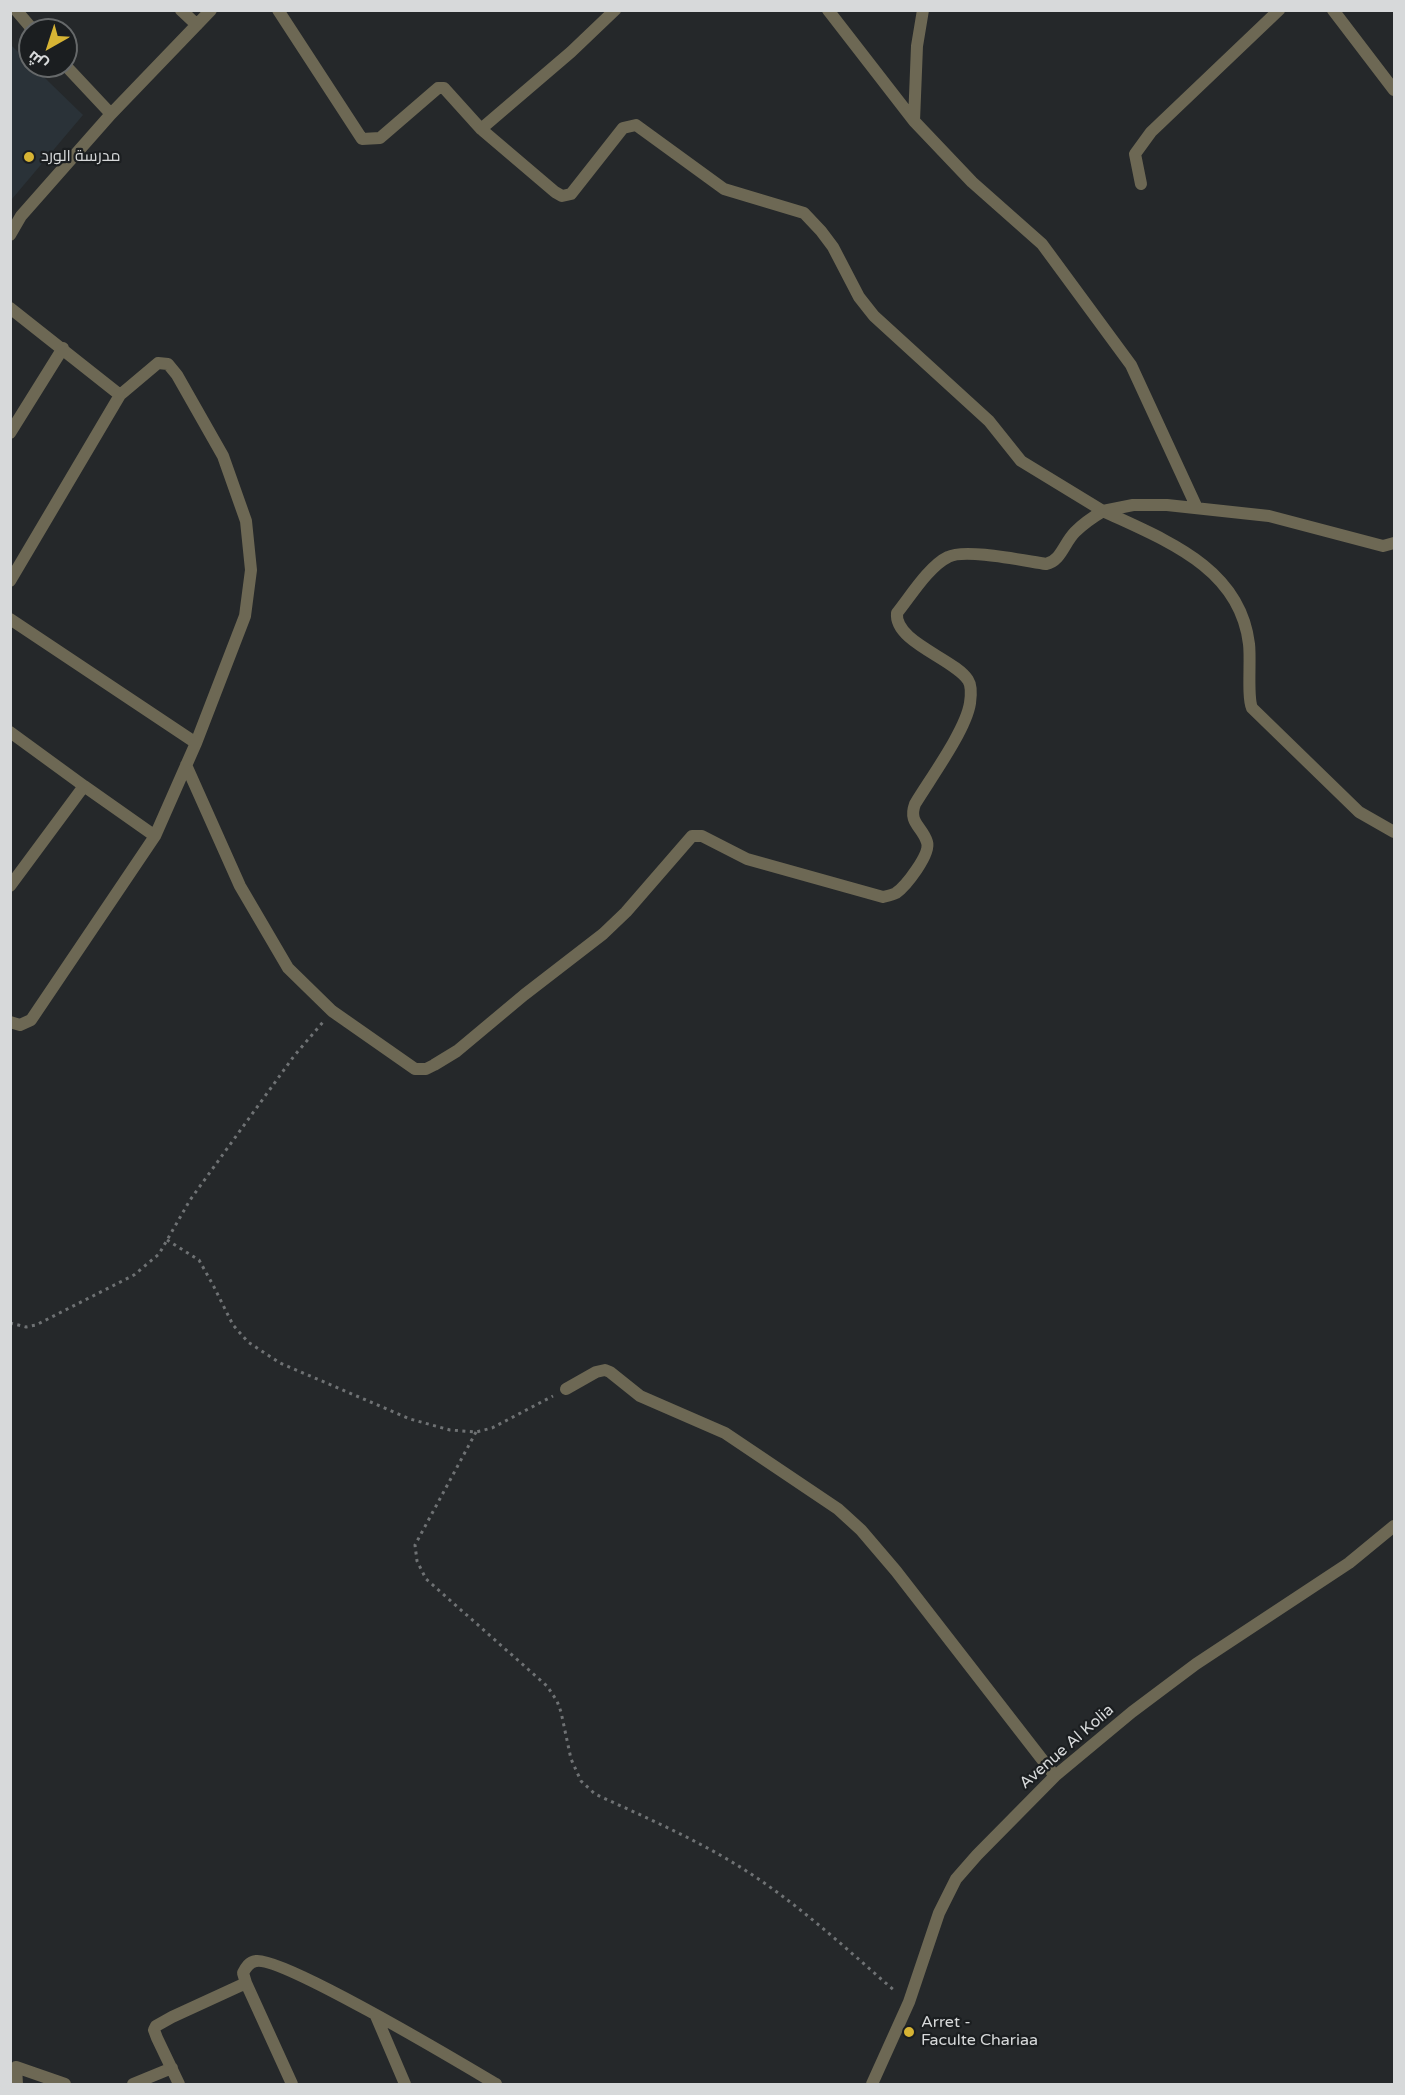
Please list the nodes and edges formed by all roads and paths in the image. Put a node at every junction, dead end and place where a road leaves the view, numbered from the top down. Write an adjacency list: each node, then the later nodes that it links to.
1 (181, 10): 9 (street)
2 (211, 10): 9 (street)
3 (278, 10): 14 (street)
4 (615, 10): 14 (street)
5 (828, 10): 13 (street)
6 (923, 10): 13 (street)
7 (1279, 10): 15 (street)
8 (1333, 10): 11 (street)
9 (197, 25): 12 (street)
10 (77, 78): 12 (street)
11 (1395, 90)
12 (111, 114): 16 (street)
13 (914, 121): 21 (street)
14 (481, 129): 22 (street)
15 (1141, 184)
16 (10, 235)
17 (10, 308): 18 (street)
18 (63, 348): 19 (street); 20 (street)
19 (120, 394): 24 (street); 27 (street)
20 (10, 433)
21 (1197, 508): 22 (street); 23 (street)
22 (1103, 511): 30 (street); 33 (street)
23 (1395, 543)
24 (10, 581)
25 (12, 626): 27 (street)
26 (10, 732): 29 (street)
27 (196, 743): 28 (street)
28 (186, 765): 31 (street); 33 (street)
29 (84, 786): 31 (street); 32 (street)
30 (1395, 832)
31 (155, 836): 34 (street)
32 (10, 886)
33 (332, 1011): 35 (path)
34 (10, 1022)
35 (167, 1240): 36 (path); 38 (path)
36 (10, 1323)
37 (566, 1389): 38 (path); 40 (street)
38 (476, 1432): 42 (path)
39 (1395, 1526): 40 (street, Avenue Al Kolia)
40 (1055, 1776): 42 (street, Avenue Al Kolia)
41 (246, 1983): 43 (street); 44 (street); 49 (street)
42 (909, 2002): 52 (street, Avenue Al Kolia)
43 (376, 2016): 50 (street); 51 (street)
44 (172, 2068): 47 (street); 48 (street)
45 (17, 2085): 46 (street)
46 (65, 2085)
47 (133, 2085)
48 (179, 2085)
49 (292, 2085)
50 (405, 2085)
51 (496, 2085)
52 (872, 2085)

